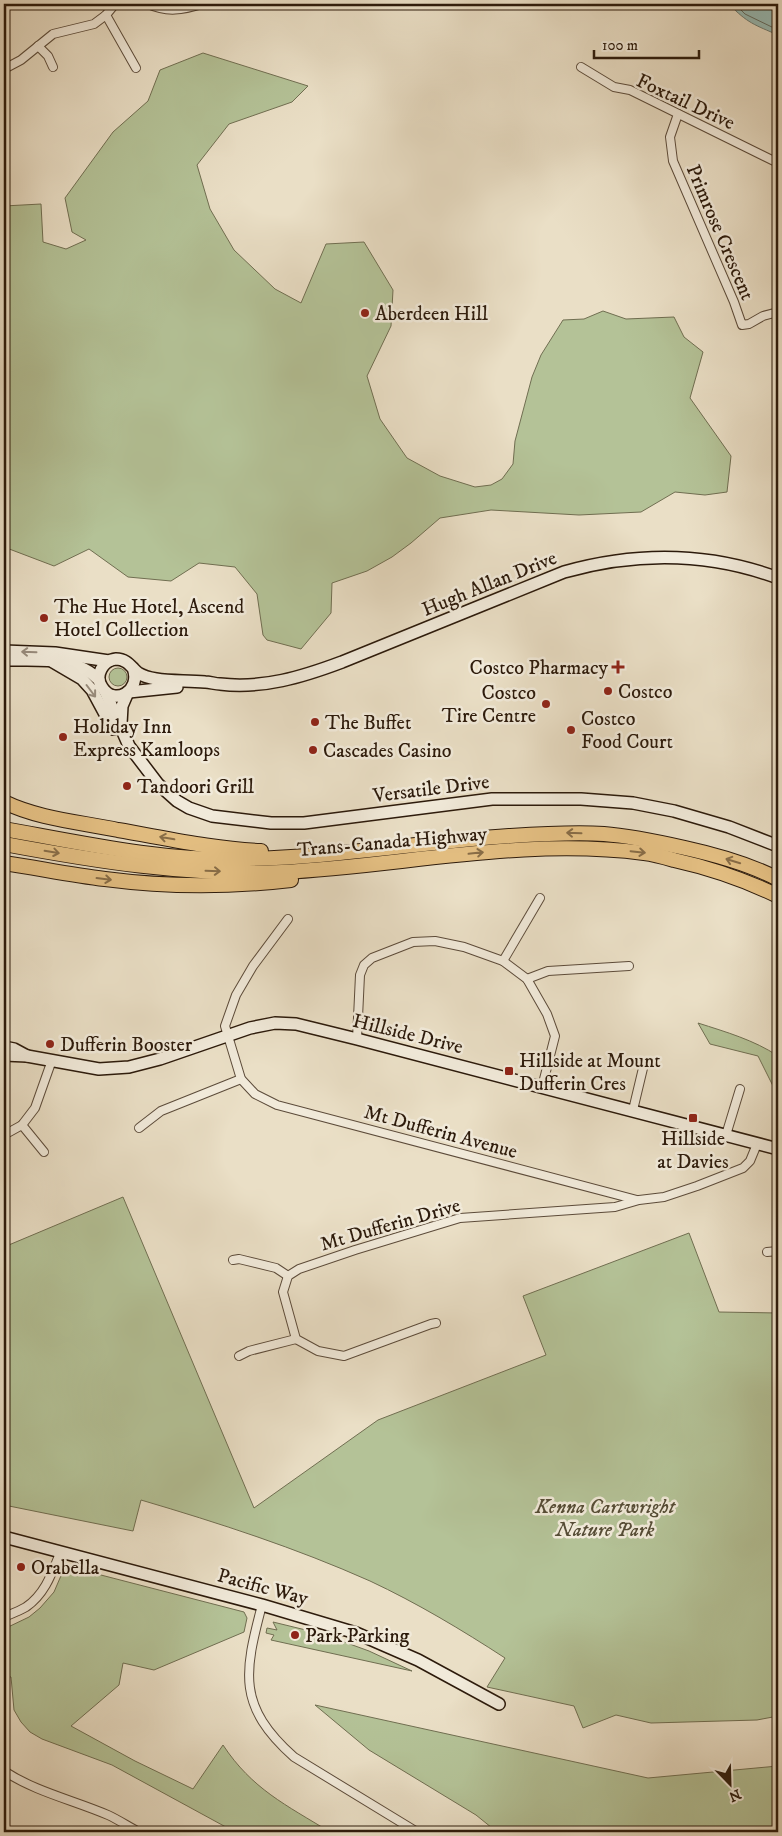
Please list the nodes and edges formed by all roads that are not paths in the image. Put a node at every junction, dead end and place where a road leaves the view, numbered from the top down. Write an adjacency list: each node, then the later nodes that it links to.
1 (115, 4): 4 (street)
2 (148, 4): 3 (street)
3 (202, 4)
4 (106, 15): 5 (street); 8 (street)
5 (38, 46): 6 (street); 9 (street)
6 (53, 67)
7 (581, 67): 10 (street, Foxtail Drive)
8 (136, 68)
9 (4, 69)
10 (678, 114): 11 (street, Foxtail Drive); 12 (street, Primrose Crescent)
11 (778, 163)
12 (778, 312)
13 (778, 578): 20 (street, Hugh Allan Drive)
14 (4, 651): 16 (street, one-way to 14)
15 (4, 660): 17 (street)
16 (109, 661): 18 (street); 19 (street)
17 (53, 662): 19 (street); 24 (street, one-way to 24)
18 (133, 668): 20 (street, Hugh Allan Drive); 22 (street)
19 (99, 680): 21 (street)
20 (220, 684): 22 (street, Hugh Allan Drive)
21 (105, 691): 22 (street); 23 (street, Versatile Drive)
22 (129, 692): 23 (street)
23 (121, 730): 24 (street, Versatile Drive)
24 (130, 746): 28 (street, Versatile Drive)
25 (4, 802): 29 (highway, one-way to 25)
26 (4, 829): 29 (highway, Trans-Canada Highway)
27 (4, 844): 31 (highway, Trans-Canada Highway, one-way to 31)
28 (778, 846)
29 (337, 853): 32 (highway, Trans-Canada Highway, one-way to 29)
30 (4, 863): 31 (highway, one-way to 31)
31 (376, 864): 33 (highway, Trans-Canada Highway, one-way to 33)
32 (778, 879)
33 (778, 896)
34 (540, 898): 36 (street)
35 (288, 919): 39 (street)
36 (503, 961): 38 (street); 40 (street)
37 (629, 966): 38 (street)
38 (527, 979): 47 (street)
39 (228, 1035): 40 (street, Hillside Drive); 44 (street, Hillside Drive); 46 (street)
40 (357, 1039): 47 (street, Hillside Drive)
41 (4, 1046): 43 (street, Hillside Drive)
42 (4, 1055): 43 (street, Hillside Drive)
43 (27, 1056): 44 (street, Hillside Drive)
44 (52, 1060): 50 (street)
45 (644, 1064): 49 (street)
46 (241, 1079): 51 (street); 57 (street, Mt Dufferin Avenue)
47 (542, 1086): 49 (street, Hillside Drive)
48 (740, 1088): 53 (street)
49 (633, 1110): 53 (street, Hillside Drive)
50 (22, 1125): 52 (street); 56 (street)
51 (139, 1128)
52 (4, 1134)
53 (726, 1134): 54 (street, Hillside Drive)
54 (757, 1144): 55 (street, Hillside Drive); 57 (street, Mt Dufferin Drive)
55 (778, 1149)
56 (44, 1152)
57 (640, 1200): 61 (street, Mt Dufferin Drive)
58 (767, 1252): 59 (street)
59 (778, 1252)
60 (233, 1260): 61 (street)
61 (288, 1276): 63 (street)
62 (436, 1324): 63 (street)
63 (296, 1339): 64 (street)
64 (239, 1356)
65 (4, 1538): 66 (street, Pacific Way)
66 (60, 1553): 67 (street, Pacific Way); 68 (street)
67 (262, 1605): 69 (street, Pacific Way); 72 (street)
68 (4, 1617)
69 (500, 1704)
70 (4, 1771): 71 (street)
71 (139, 1832)
72 (417, 1832)

